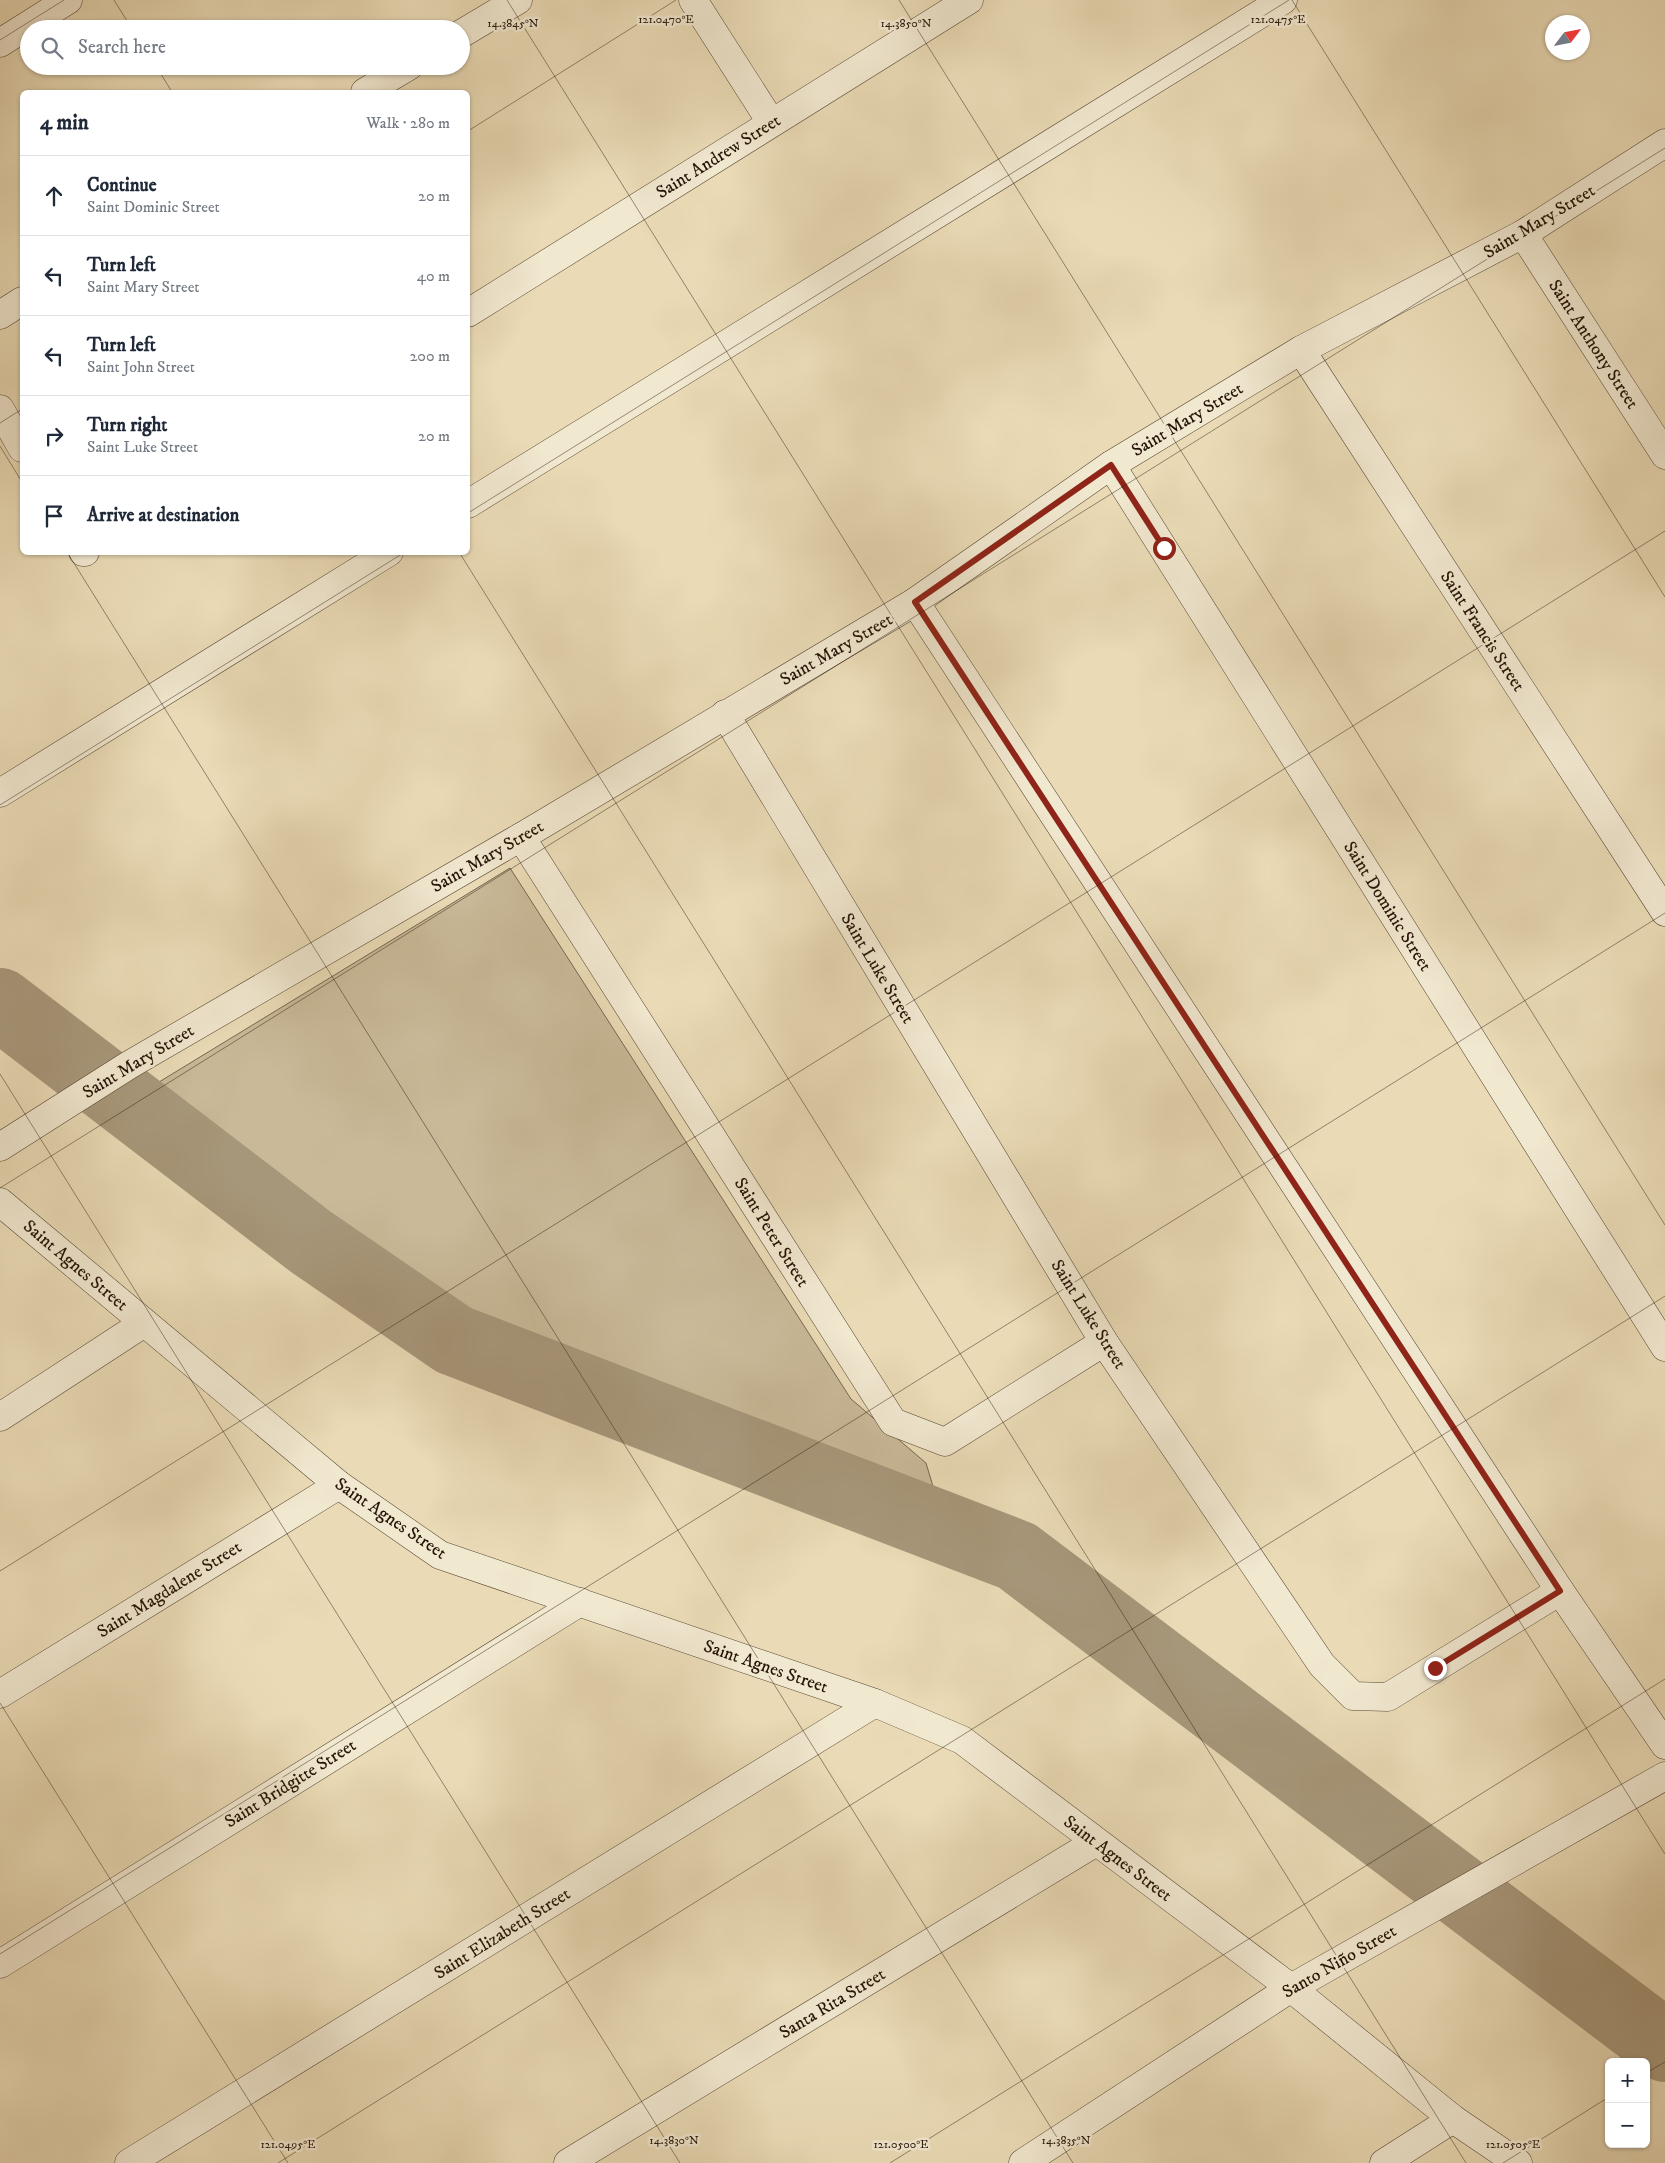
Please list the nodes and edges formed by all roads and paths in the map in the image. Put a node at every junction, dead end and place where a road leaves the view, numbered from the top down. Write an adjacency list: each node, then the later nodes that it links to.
1 (68, 0): 6 (street)
2 (518, 0): 7 (street)
3 (692, 0): 12 (street)
4 (969, 0): 12 (street, Saint Andrew Street)
5 (1283, 0): 23 (street)
6 (36, 20)
7 (470, 29)
8 (20, 30): 9 (street)
9 (0, 43)
10 (393, 75): 11 (street)
11 (368, 90)
12 (771, 122): 16 (street, Saint Andrew Street)
13 (1665, 143): 14 (street, Saint Mary Street)
14 (1523, 234): 18 (street, Saint Mary Street); 21 (street, Saint Anthony Street)
15 (20, 302): 17 (street)
16 (470, 312)
17 (0, 315)
18 (1300, 350): 22 (street, Saint Mary Street); 29 (street, Saint Francis Street)
19 (0, 409): 20 (street)
20 (20, 444)
21 (1665, 455)
22 (1111, 465): 25 (street, Saint Mary Street); 34 (street, Saint Dominic Street)
23 (470, 503)
24 (384, 555): 27 (street)
25 (915, 602): 26 (street, Saint Mary Street); 37 (street)
26 (725, 714): 28 (street, Saint Mary Street); 33 (street, Saint Luke Street)
27 (0, 792)
28 (521, 837): 30 (street, Saint Mary Street); 33 (street, Saint Peter Street)
29 (1665, 912)
30 (0, 1147)
31 (0, 1202): 32 (street, Saint Agnes Street)
32 (144, 1323): 35 (street); 36 (street, Saint Agnes Street)
33 (1104, 1342): 37 (street, Saint Luke Street)
34 (1665, 1347)
35 (0, 1417)
36 (339, 1485): 38 (street, Saint Agnes Street); 39 (street, Saint Magdalene Street)
37 (1560, 1591): 41 (street)
38 (580, 1602): 40 (street, Saint Agnes Street); 44 (street, Saint Bridgitte Street)
39 (0, 1694)
40 (875, 1702): 43 (street, Saint Agnes Street); 47 (street, Saint Elizabeth Street)
41 (1665, 1745)
42 (1665, 1776): 45 (street, Santo Niño Street)
43 (1096, 1842): 45 (street, Saint Agnes Street); 48 (street, Santa Rita Street)
44 (0, 1964)
45 (1291, 1988): 46 (street, Saint Agnes Street); 49 (street, Santo Niño Street)
46 (1452, 2119): 50 (street); 51 (street, Saint Agnes Street)
47 (129, 2163)
48 (568, 2163)
49 (1022, 2163)
50 (1384, 2163)
51 (1518, 2163)

